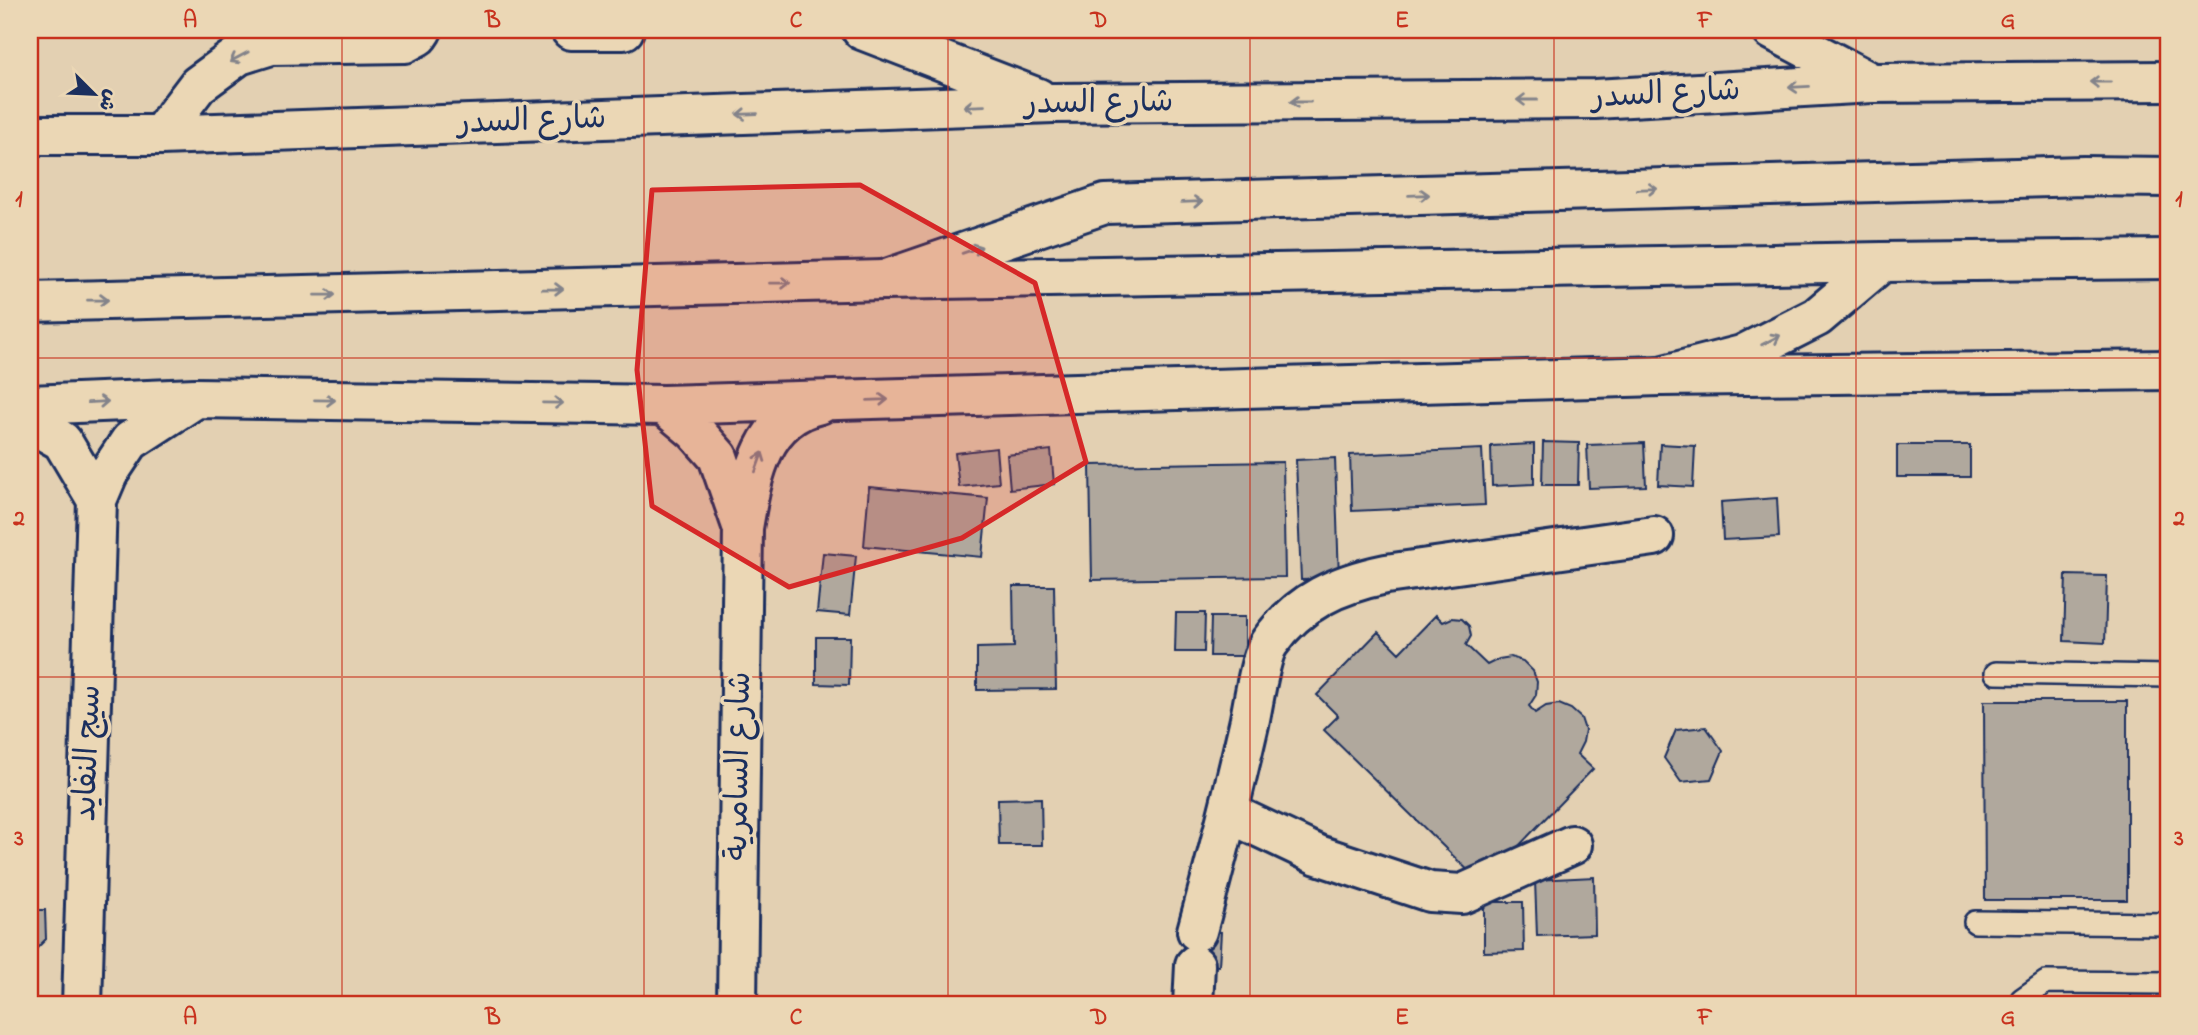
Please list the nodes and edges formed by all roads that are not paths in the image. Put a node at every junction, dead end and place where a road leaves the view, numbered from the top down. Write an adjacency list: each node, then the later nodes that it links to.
1 (422, 30): 10 (main road, one-way to 10)
2 (571, 30): 3 (main road)
3 (624, 30)
4 (862, 30): 8 (main road)
5 (1772, 30): 7 (main road)
6 (2168, 81): 7 (main road, شارع السدر, one-way to 7)
7 (1872, 83): 8 (main road, شارع السدر, one-way to 8)
8 (1053, 103): 10 (main road, شارع السدر, one-way to 10)
9 (30, 135): 10 (main road, شارع السدر)
10 (160, 135)
11 (2168, 177): 14 (main road, one-way to 11)
12 (2168, 259): 13 (main road)
13 (1882, 262): 14 (main road); 17 (main road, one-way to 13)
14 (884, 280): 15 (main road, one-way to 14)
15 (30, 302)
16 (2168, 370): 17 (main road)
17 (1660, 376): 19 (main road, one-way to 17)
18 (195, 398): 20 (main road, one-way to 18); 21 (main road, one-way to 21); 23 (main road, سيج النفايد)
19 (833, 401): 21 (main road); 24 (main road, شارع السامرية, one-way to 19)
20 (30, 405)
21 (664, 405): 24 (main road, شارع السامرية)
22 (30, 423): 23 (main road)
23 (97, 500): 33 (main road, سيج النفايد)
24 (743, 528): 34 (main road, شارع السامرية)
25 (1654, 536): 28 (main road)
26 (1996, 673): 27 (lane)
27 (2168, 676)
28 (1229, 813): 29 (main road); 35 (main road)
29 (1573, 845)
30 (1975, 922): 31 (lane)
31 (2168, 924)
32 (2168, 982): 36 (lane)
33 (82, 1005)
34 (737, 1005)
35 (1193, 1005)
36 (2022, 1005)

